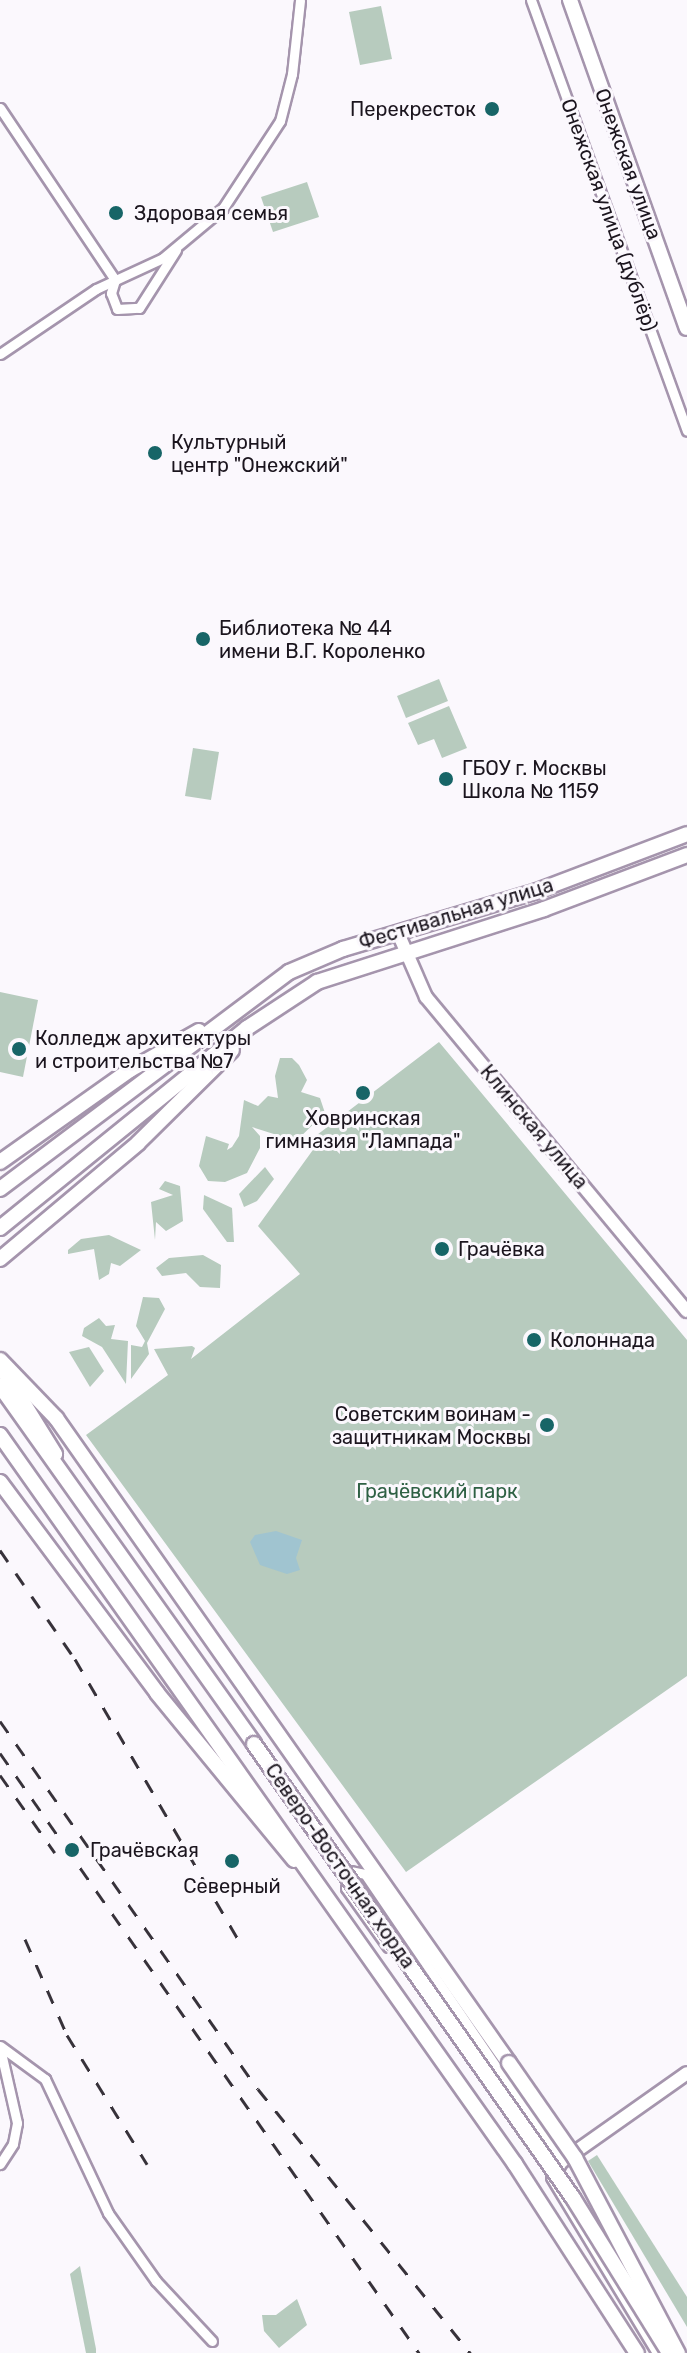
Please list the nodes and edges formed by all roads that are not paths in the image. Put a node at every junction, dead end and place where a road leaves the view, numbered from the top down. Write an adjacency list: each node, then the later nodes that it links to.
1 (300, 0): 5 (street)
2 (531, 0): 9 (street, Онежская улица (дублёр))
3 (570, 0): 7 (main road, Онежская улица)
4 (0, 108): 6 (street)
5 (179, 246): 6 (street); 6 (street)
6 (115, 280): 8 (street)
7 (687, 328)
8 (0, 354)
9 (687, 431)
10 (687, 834): 12 (main road, Фестивальная улица)
11 (687, 855): 13 (main road, Фестивальная улица)
12 (398, 933): 13 (street, Клинская улица); 15 (main road, Фестивальная улица)
13 (407, 953): 14 (main road, Фестивальная улица); 20 (street, Клинская улица)
14 (285, 1001): 18 (main road); 19 (main road)
15 (234, 1011): 16 (main road); 17 (main road)
16 (0, 1162)
17 (0, 1189)
18 (0, 1228)
19 (0, 1259)
20 (687, 1311)
21 (0, 1362): 25 (main road); 36 (main road, bridge)
22 (0, 1386): 25 (main road, Северо-Восточная хорда)
23 (0, 1435): 26 (main road, Северо-Восточная хорда)
24 (0, 1482): 26 (main road)
25 (95, 1520): 35 (main road, Северо-Восточная хорда, bridge)
26 (319, 1891): 33 (main road, Северо-Восточная хорда)
27 (0, 2047): 30 (street); 32 (street)
28 (687, 2073): 29 (street)
29 (561, 2162): 31 (street); 31 (street)
30 (0, 2164)
31 (553, 2177): 34 (street)
32 (212, 2341)
33 (637, 2353)
34 (659, 2353)
35 (669, 2353)
36 (678, 2353)

